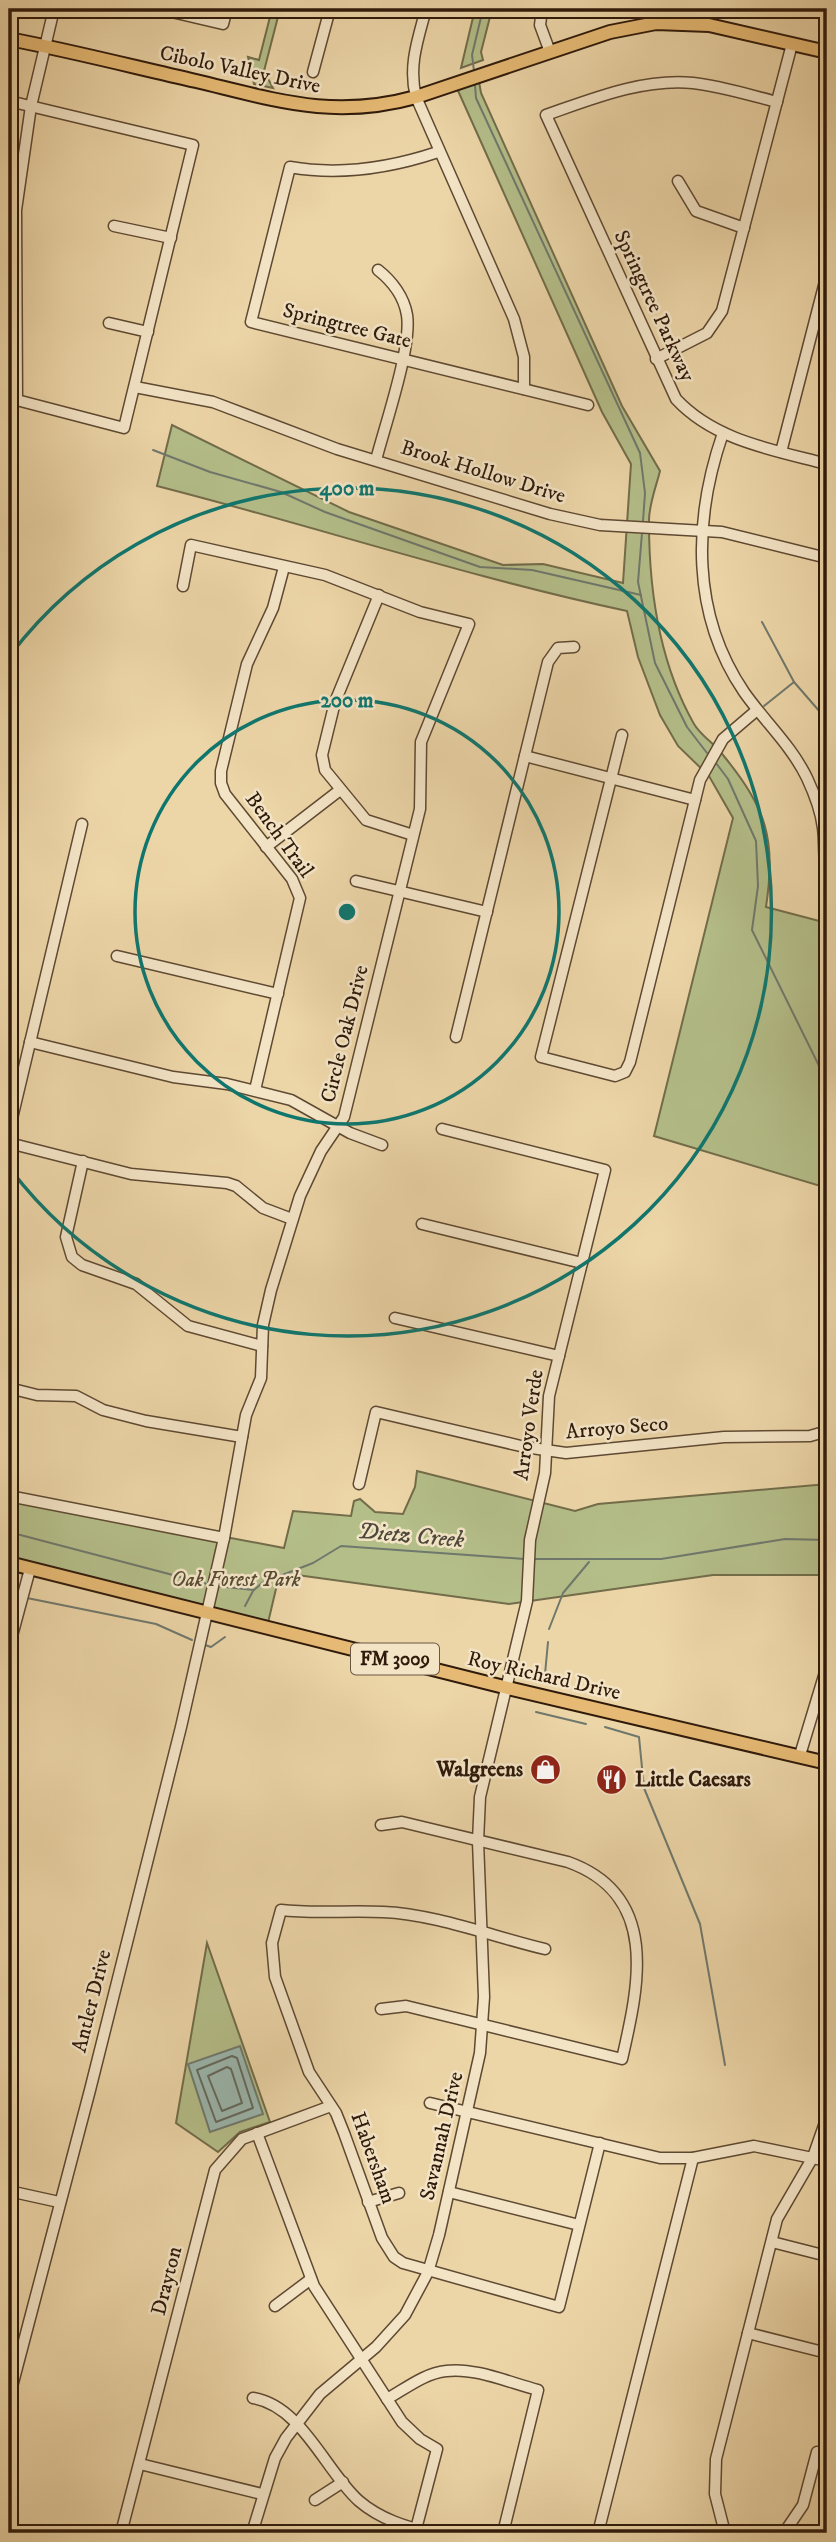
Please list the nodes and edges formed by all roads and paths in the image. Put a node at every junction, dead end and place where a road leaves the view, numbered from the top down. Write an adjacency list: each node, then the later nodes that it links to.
1 (54, 9): 9 (street)
2 (159, 9): 3 (street)
3 (227, 9)
4 (330, 9): 12 (street)
5 (426, 9): 13 (street)
6 (542, 9): 10 (street)
7 (9, 39): 9 (main road, Cibolo Valley Drive)
8 (792, 44): 10 (main road, Cibolo Valley Drive); 11 (main road, Cibolo Valley Drive); 15 (street)
9 (45, 46): 13 (main road, Cibolo Valley Drive); 16 (street)
10 (550, 52): 13 (main road, Cibolo Valley Drive)
11 (827, 52)
12 (313, 72)
13 (416, 97): 17 (street)
14 (9, 101): 16 (street)
15 (777, 102): 20 (street); 27 (street, Springtree Parkway)
16 (31, 106): 21 (street); 30 (street)
17 (438, 152): 26 (street, Springtree Gate); 29 (street)
18 (678, 181): 20 (street)
19 (114, 226): 21 (street)
20 (744, 228): 27 (street)
21 (171, 238): 25 (street)
22 (378, 270): 26 (street)
23 (827, 274): 33 (street)
24 (109, 323): 25 (street)
25 (148, 332): 28 (street)
26 (401, 359): 29 (street, Springtree Gate); 34 (street)
27 (656, 359): 32 (street, Springtree Parkway)
28 (135, 387): 30 (street); 34 (street, Brook Hollow Drive)
29 (524, 389): 31 (street, Springtree Gate)
30 (13, 399)
31 (588, 405)
32 (723, 433): 33 (street, Springtree Parkway); 36 (street)
33 (781, 452): 35 (street, Springtree Parkway)
34 (376, 460): 36 (street, Brook Hollow Drive)
35 (827, 464)
36 (702, 530): 37 (street, Brook Hollow Drive); 42 (street)
37 (827, 558)
38 (284, 567): 39 (street); 40 (street); 50 (street, Bench Trail)
39 (183, 586)
40 (379, 595): 46 (street); 49 (street, Circle Oak Drive)
41 (574, 647): 44 (street)
42 (757, 710): 47 (street); 51 (street)
43 (622, 735): 45 (street)
44 (525, 756): 45 (street); 54 (street)
45 (610, 779): 47 (street); 47 (street)
46 (340, 790): 49 (street); 50 (street)
47 (695, 800)
48 (82, 824): 58 (street)
49 (414, 835): 53 (street, Circle Oak Drive)
50 (266, 847): 56 (street, Bench Trail)
51 (827, 875)
52 (356, 881): 53 (street)
53 (400, 892): 54 (street); 60 (street, Circle Oak Drive)
54 (487, 912): 57 (street)
55 (117, 956): 56 (street)
56 (278, 994): 59 (street, Bench Trail)
57 (456, 1037)
58 (30, 1042): 59 (street); 62 (street)
59 (255, 1090): 60 (street)
60 (338, 1126): 64 (street); 66 (street, Circle Oak Drive)
61 (442, 1129): 68 (street, Arroyo Verde)
62 (9, 1130)
63 (9, 1143): 65 (street)
64 (382, 1145)
65 (83, 1161): 66 (street); 70 (street)
66 (292, 1219): 70 (street, Circle Oak Drive)
67 (422, 1224): 68 (street)
68 (582, 1263): 71 (street, Arroyo Verde)
69 (395, 1318): 71 (street)
70 (262, 1346): 74 (street, Circle Oak Drive)
71 (559, 1356): 75 (street, Arroyo Verde)
72 (9, 1388): 74 (street)
73 (824, 1432): 75 (street, Arroyo Seco)
74 (242, 1437): 78 (street, Circle Oak Drive)
75 (548, 1451): 76 (street, Arroyo Seco); 84 (street, Arroyo Verde)
76 (359, 1484)
77 (9, 1496): 78 (street)
78 (224, 1538): 81 (street, Circle Oak Drive)
79 (9, 1563): 80 (main road, Roy Richard Drive / FM 3009)
80 (30, 1569): 81 (main road, Roy Richard Drive / FM 3009); 82 (street)
81 (206, 1612): 84 (main road, Roy Richard Drive / FM 3009); 105 (street, Antler Drive)
82 (9, 1647)
83 (827, 1666): 85 (street)
84 (508, 1688): 85 (main road, Roy Richard Drive / FM 3009); 88 (street, Savannah Drive)
85 (800, 1755): 86 (main road, Roy Richard Drive / FM 3009)
86 (827, 1763)
87 (381, 1825): 88 (street)
88 (478, 1841): 89 (street, Savannah Drive); 92 (street)
89 (482, 1934): 90 (street); 92 (street, Savannah Drive); 94 (street, Habersham)
90 (545, 1949)
91 (381, 2009): 92 (street)
92 (482, 2024): 95 (street, Savannah Drive)
93 (430, 2103): 95 (street)
94 (331, 2106): 97 (street, Drayton); 106 (street, Habersham)
95 (469, 2112): 98 (street); 103 (street, Savannah Drive)
96 (827, 2117): 99 (street)
97 (257, 2133): 111 (street); 121 (street, Drayton)
98 (600, 2143): 100 (street); 107 (street)
99 (813, 2157): 100 (street); 101 (street); 108 (street)
100 (693, 2158): 130 (street)
101 (827, 2161)
102 (9, 2191): 105 (street)
103 (449, 2192): 107 (street); 110 (street, Savannah Drive)
104 (399, 2193): 106 (street)
105 (59, 2202): 116 (street, Antler Drive)
106 (368, 2202): 110 (street, Habersham)
107 (579, 2225): 110 (street, Habersham)
108 (772, 2242): 109 (street); 113 (street)
109 (827, 2256)
110 (428, 2272): 115 (street, Savannah Drive)
111 (311, 2279): 112 (street); 115 (street)
112 (275, 2306)
113 (748, 2333): 114 (street); 131 (street)
114 (827, 2353)
115 (361, 2360): 118 (street); 119 (street, Savannah Drive)
116 (9, 2398)
117 (253, 2398): 119 (street)
118 (387, 2399): 125 (street); 129 (street)
119 (295, 2424): 122 (street); 123 (street, Savannah Drive)
120 (822, 2453): 132 (street)
121 (140, 2464): 123 (street); 126 (street, Drayton)
122 (343, 2482): 124 (street); 125 (street)
123 (262, 2494): 127 (street, Savannah Drive)
124 (315, 2500)
125 (416, 2529): 128 (street)
126 (121, 2533)
127 (253, 2533)
128 (432, 2533)
129 (503, 2533)
130 (598, 2533)
131 (725, 2533)
132 (785, 2533)

